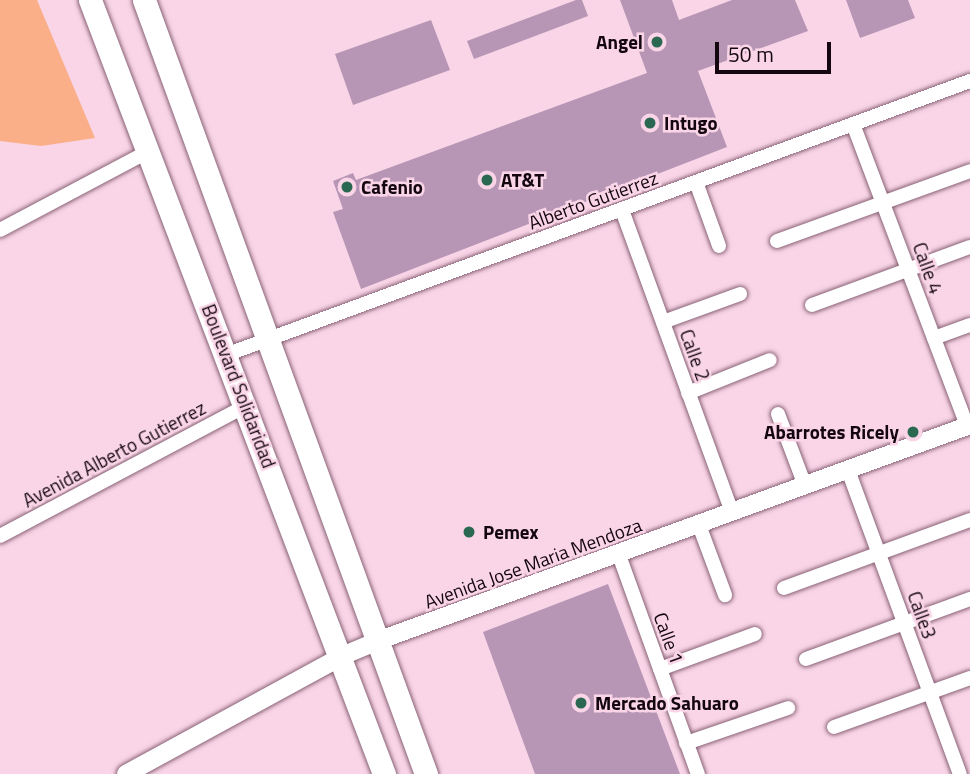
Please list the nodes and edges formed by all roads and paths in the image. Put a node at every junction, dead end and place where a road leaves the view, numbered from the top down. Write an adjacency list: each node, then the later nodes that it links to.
1 (90, 0): 5 (main road, Boulevard Solidaridad)
2 (144, 0): 20 (main road)
3 (970, 81): 4 (street, Alberto Gutierrez)
4 (853, 124): 7 (street, Alberto Gutierrez); 8 (street, Calle 4)
5 (149, 151): 10 (street); 21 (main road, Boulevard Solidaridad)
6 (970, 171): 8 (street)
7 (696, 182): 9 (street, Alberto Gutierrez); 12 (street)
8 (883, 202): 11 (street); 14 (street, Calle 4)
9 (622, 210): 17 (street, Calle 2); 20 (street, Alberto Gutierrez)
10 (0, 230)
11 (777, 241)
12 (719, 246)
13 (970, 247): 14 (street)
14 (908, 270): 16 (street); 19 (street, Calle 4)
15 (740, 294): 17 (street)
16 (812, 305)
17 (663, 322): 23 (street, Calle 2)
18 (970, 325): 19 (street)
19 (934, 338): 26 (street, Calle 4)
20 (272, 339): 21 (street, Alberto Gutierrez); 40 (main road)
21 (228, 354): 24 (main road, Boulevard Solidaridad)
22 (770, 360): 23 (street)
23 (688, 393): 29 (street, Calle 2)
24 (246, 406): 32 (street, Avenida Alberto Gutierrez); 41 (main road, Boulevard Solidaridad)
25 (778, 414): 28 (street)
26 (968, 426): 27 (street, Avenida Jose Maria Mendoza)
27 (848, 470): 28 (street, Avenida Jose Maria Mendoza); 33 (street, Calle3)
28 (806, 486): 29 (street, Avenida Jose Maria Mendoza)
29 (732, 513): 31 (street, Avenida Jose Maria Mendoza)
30 (970, 520): 33 (street)
31 (699, 525): 34 (street, Avenida Jose Maria Mendoza); 36 (street)
32 (0, 536)
33 (879, 553): 35 (street); 38 (street, Calle3)
34 (619, 555): 40 (street, Avenida Jose Maria Mendoza); 43 (street, Calle 1)
35 (784, 588)
36 (725, 595)
37 (970, 599): 38 (street)
38 (904, 623): 42 (street); 45 (street, Calle3)
39 (755, 634): 43 (street)
40 (380, 640): 41 (street, Avenida Jose Maria Mendoza); 51 (main road)
41 (342, 656): 49 (street, Avenida Jose Maria Mendoza); 50 (main road, Boulevard Solidaridad)
42 (806, 659)
43 (660, 668): 48 (street, Calle 1)
44 (970, 678): 45 (street)
45 (930, 692): 47 (street); 53 (street, Calle3)
46 (788, 708): 48 (street)
47 (834, 727)
48 (687, 743): 52 (street, Calle 1)
49 (126, 774)
50 (384, 774)
51 (426, 774)
52 (698, 774)
53 (960, 774)

